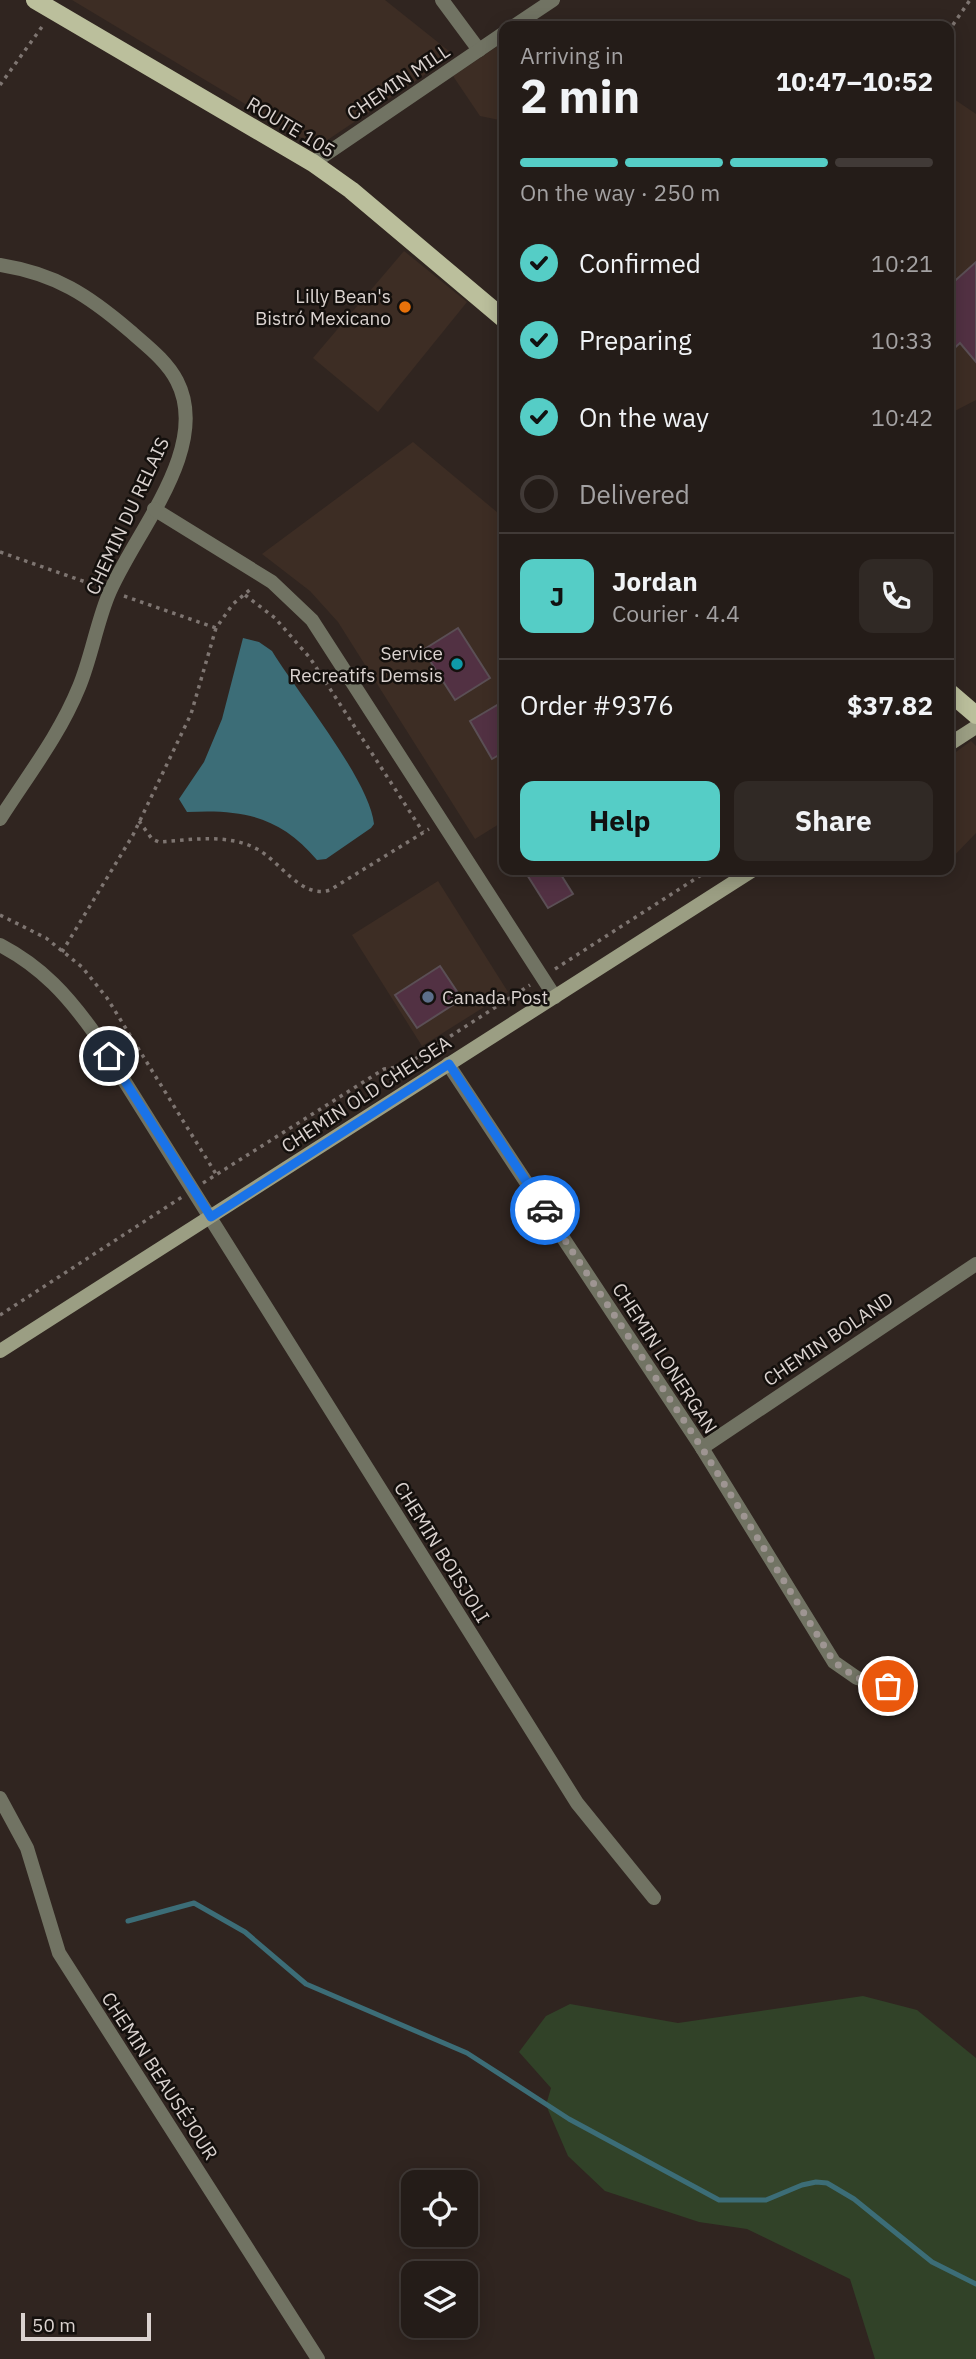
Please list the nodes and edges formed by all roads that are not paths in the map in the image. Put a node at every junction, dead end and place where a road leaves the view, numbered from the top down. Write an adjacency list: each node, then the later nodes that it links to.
1 (35, 0): 7 (main road, ROUTE 105)
2 (442, 0): 6 (street)
3 (553, 0): 4 (street)
4 (522, 21)
5 (499, 36): 6 (street, CHEMIN MILL)
6 (479, 50): 7 (street, CHEMIN MILL)
7 (313, 163): 9 (main road, ROUTE 105)
8 (0, 265): 10 (street, CHEMIN DU RELAIS)
9 (499, 315)
10 (154, 509): 15 (street, CHEMIN DU RELAIS); 18 (street)
11 (954, 696): 12 (main road)
12 (976, 715)
13 (976, 727): 14 (street)
14 (954, 741)
15 (0, 819)
16 (745, 875): 18 (street, CHEMIN OLD CHELSEA)
17 (0, 945): 20 (street, CHEMIN BOISJOLI)
18 (555, 997): 19 (street, CHEMIN OLD CHELSEA)
19 (449, 1064): 20 (street, CHEMIN OLD CHELSEA); 23 (street, CHEMIN LONERGAN)
20 (211, 1217): 22 (street, CHEMIN OLD CHELSEA); 26 (street, CHEMIN BOISJOLI)
21 (976, 1264): 23 (street, CHEMIN BOLAND)
22 (0, 1351)
23 (702, 1448): 24 (street, CHEMIN LONERGAN)
24 (888, 1686)
25 (0, 1798): 27 (street, CHEMIN BEAUSÉJOUR)
26 (654, 1898)
27 (318, 2359)

